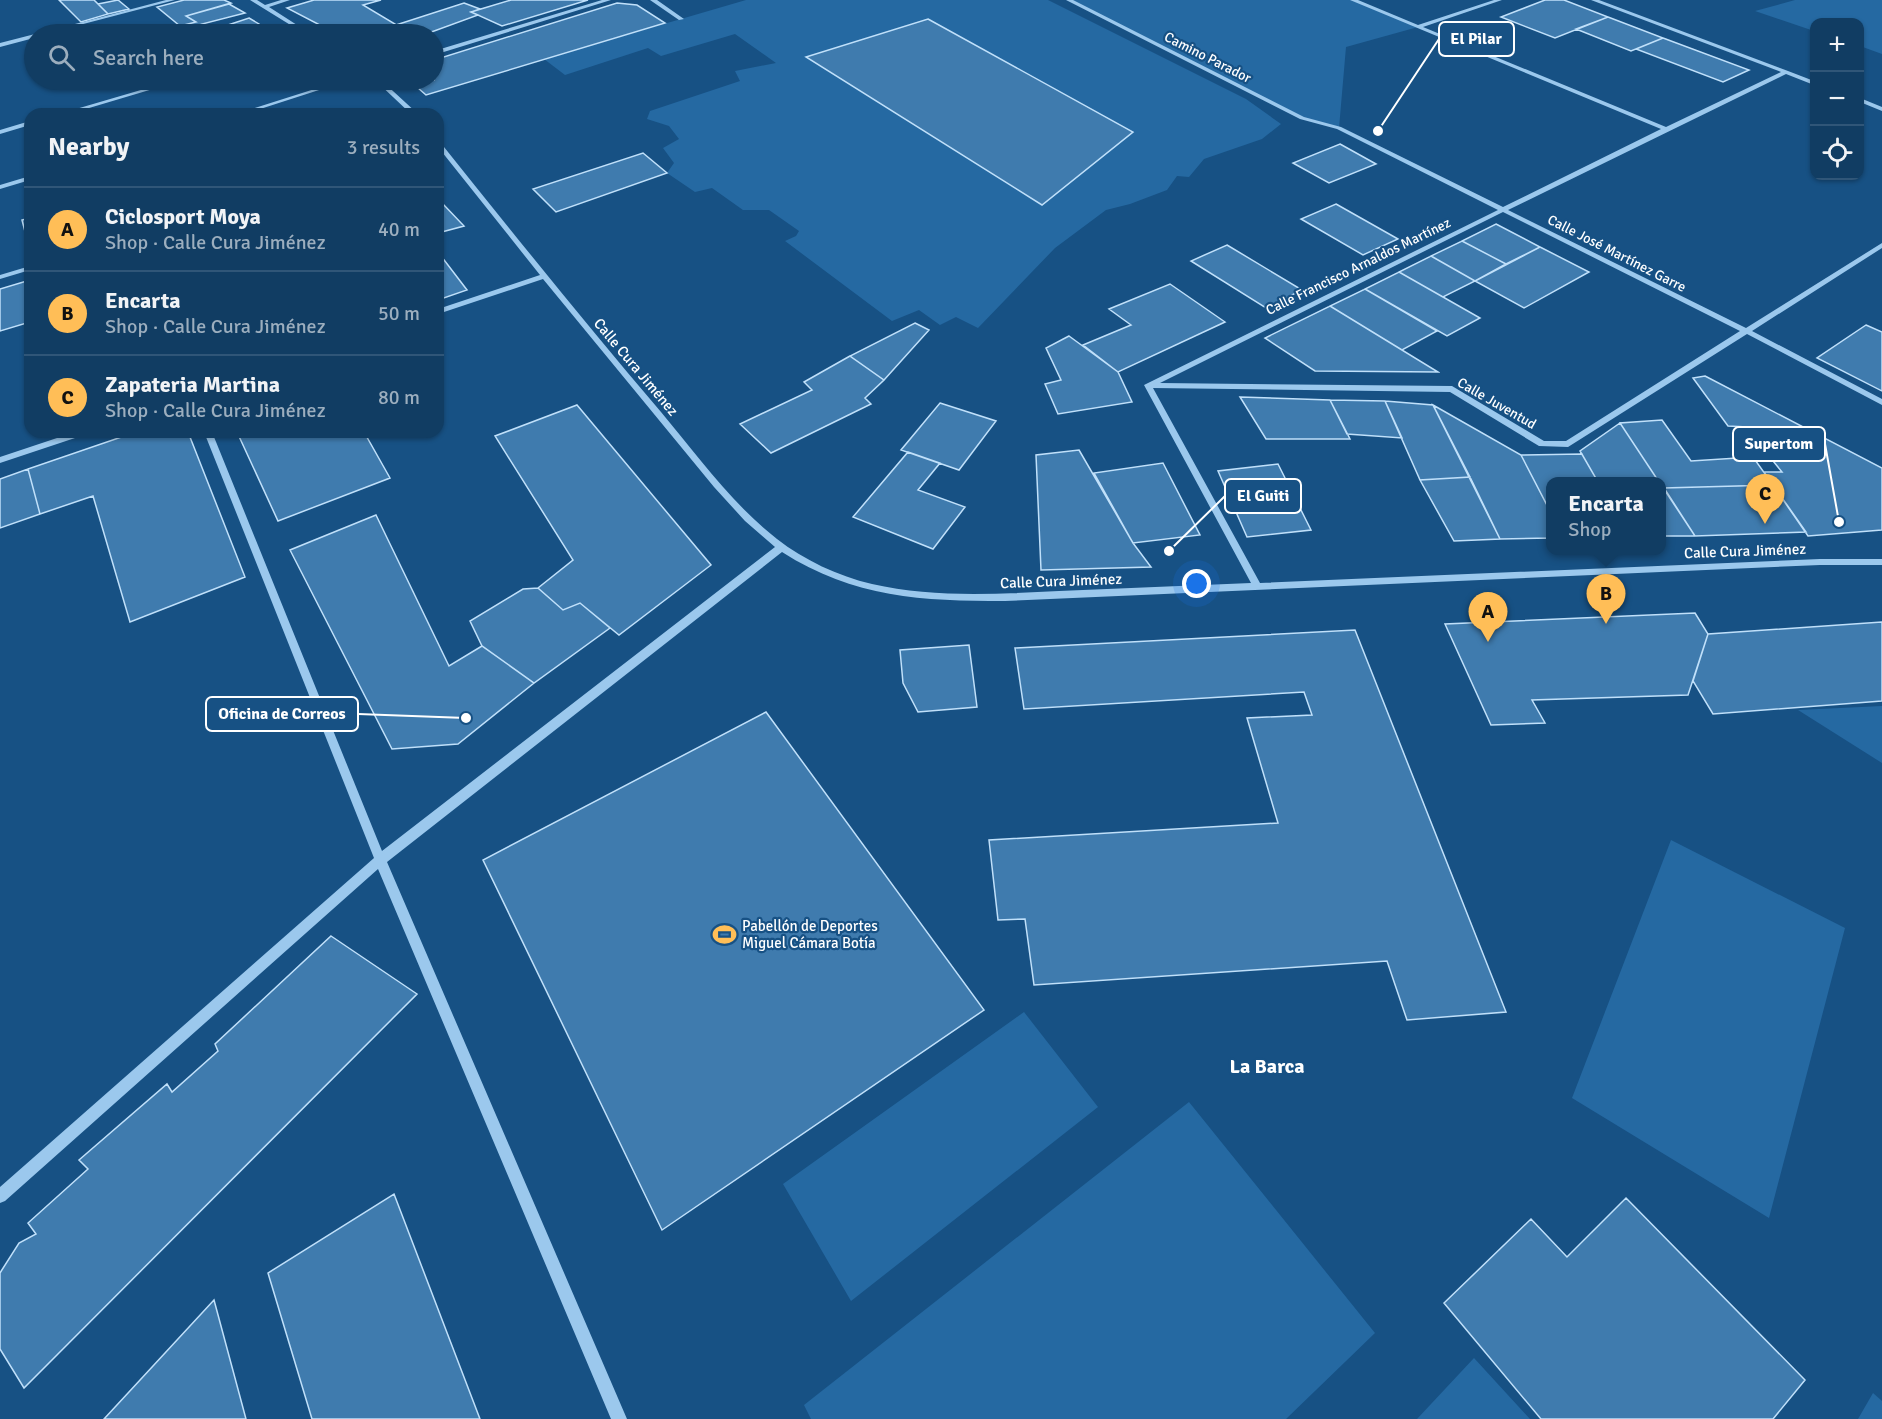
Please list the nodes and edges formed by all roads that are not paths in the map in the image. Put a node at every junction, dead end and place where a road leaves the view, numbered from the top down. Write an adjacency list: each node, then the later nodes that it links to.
1 (171, 0): 12 (street)
2 (253, 0): 10 (street)
3 (287, 0): 10 (street)
4 (608, 0): 17 (street)
5 (654, 0): 11 (street)
6 (1069, 0): 29 (street, Camino Parador)
7 (1353, 0): 14 (street)
8 (1499, 0): 14 (street)
9 (1594, 0): 18 (street)
10 (264, 7): 13 (street)
11 (681, 19)
12 (79, 24)
13 (292, 24)
14 (1418, 27): 30 (street)
15 (24, 39): 16 (street)
16 (0, 45)
17 (444, 50)
18 (1786, 72): 19 (street); 30 (street, Calle Francisco Arnaldos Martínez)
19 (1810, 81)
20 (145, 90): 24 (street)
21 (315, 90): 25 (street)
22 (389, 90): 26 (street)
23 (1864, 102): 27 (street)
24 (83, 108)
25 (258, 108)
26 (408, 108)
27 (1882, 109)
28 (24, 125): 31 (street)
29 (1339, 128): 35 (street, Calle José Martínez Garre)
30 (1666, 129): 35 (street, Calle Francisco Arnaldos Martínez)
31 (0, 132)
32 (444, 151): 38 (street, Calle Cura Jiménez)
33 (24, 180): 34 (street)
34 (0, 188)
35 (1504, 210): 41 (street, Calle José Martínez Garre); 42 (street, Calle Francisco Arnaldos Martínez)
36 (1882, 244): 41 (street, Calle Juventud)
37 (24, 270): 39 (street)
38 (544, 276): 40 (street); 47 (street, Calle Cura Jiménez)
39 (0, 277)
40 (444, 310)
41 (1748, 332): 42 (street, Calle Juventud); 43 (street, Calle José Martínez Garre)
42 (1148, 385): 49 (street)
43 (1882, 402)
44 (66, 438): 46 (street)
45 (210, 438): 50 (street)
46 (0, 460)
47 (782, 547): 49 (street, Calle Cura Jiménez); 50 (street)
48 (1882, 562): 49 (street, Calle Cura Jiménez)
49 (1257, 586)
50 (380, 860): 51 (street); 52 (street)
51 (0, 1196)
52 (619, 1419)

